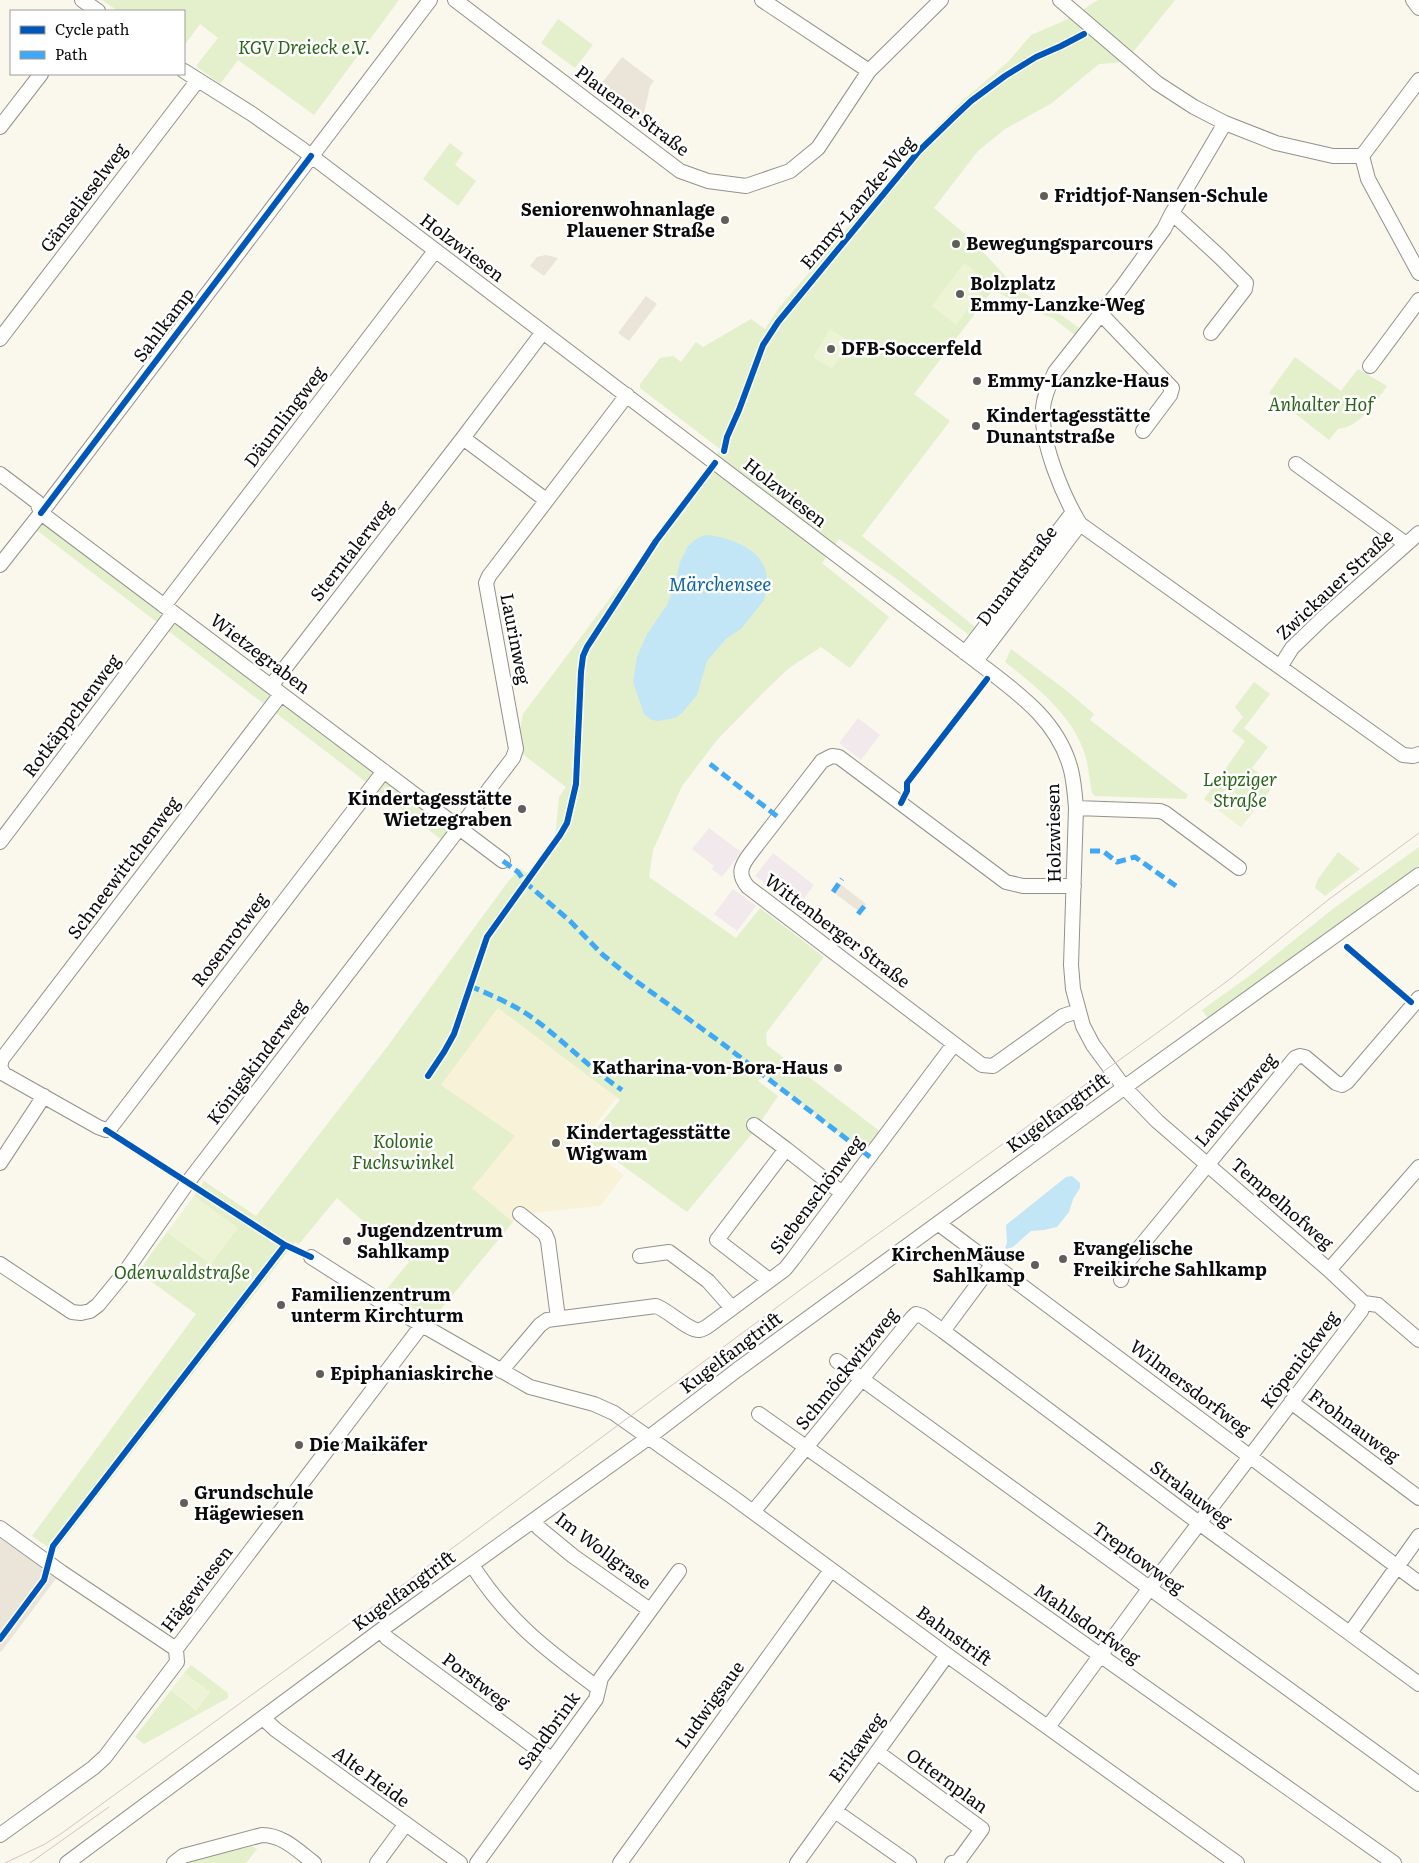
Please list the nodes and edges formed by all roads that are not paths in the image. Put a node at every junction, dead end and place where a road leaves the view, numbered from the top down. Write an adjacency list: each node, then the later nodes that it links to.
1 (430, 0): 15 (street, Sahlkamp)
2 (455, 0): 8 (street, Plauener Straße)
3 (762, 0): 8 (street)
4 (941, 0): 8 (street, Plauener Straße)
5 (1060, 0): 13 (street)
6 (1413, 0): 7 (street)
7 (1419, 8)
8 (869, 71)
9 (185, 72): 11 (street, Holzwiesen)
10 (40, 75): 14 (street)
11 (198, 80): 15 (street, Holzwiesen); 24 (street, Gänselieselweg)
12 (1419, 80): 16 (street)
13 (1225, 123): 16 (street); 17 (street, Dunantstraße)
14 (0, 127)
15 (311, 156): 18 (street, Holzwiesen); 32 (street, Sahlkamp)
16 (1362, 156): 19 (street)
17 (1172, 213): 21 (street, Dunantstraße); 23 (street)
18 (435, 250): 22 (street, Holzwiesen); 37 (street, Däumlingweg)
19 (1419, 273)
20 (1419, 300): 25 (street)
21 (1101, 314): 27 (street); 33 (street, Dunantstraße)
22 (543, 332): 26 (street, Holzwiesen); 28 (street, Sterntalerweg)
23 (1212, 333)
24 (0, 338)
25 (1370, 366)
26 (627, 394): 31 (street, Laurinweg); 38 (street, Holzwiesen)
27 (1143, 431)
28 (463, 438): 31 (street); 40 (street, Sterntalerweg)
29 (1296, 464): 35 (street)
30 (0, 474): 32 (street, Wietzegraben)
31 (546, 500): 44 (street, Laurinweg)
32 (41, 514): 36 (street, Sahlkamp); 37 (street, Wietzegraben)
33 (1077, 518): 38 (street, Dunantstraße); 39 (street)
34 (1419, 533): 35 (street, Zwickauer Straße)
35 (1406, 544): 39 (street, Zwickauer Straße)
36 (0, 565)
37 (169, 610): 40 (street, Wietzegraben); 45 (street, Rotkäppchenweg)
38 (971, 657): 43 (street, Holzwiesen)
39 (1280, 667): 41 (street)
40 (276, 690): 42 (street, Wietzegraben); 53 (street, Schneewittchenweg)
41 (1419, 754)
42 (384, 771): 44 (street, Wietzegraben); 55 (street, Rosenrotweg)
43 (1076, 808): 47 (street); 49 (street, Holzwiesen)
44 (459, 828): 46 (street, Wietzegraben); 66 (street, Königskinderweg)
45 (0, 842)
46 (503, 861)
47 (1239, 868)
48 (1419, 875): 54 (street, Kugelfangtrift)
49 (1074, 886): 51 (street, Holzwiesen); 52 (street, Wittenberger Straße)
50 (1416, 1004): 59 (street, Lankwitzweg)
51 (1078, 1011): 52 (street, Wittenberger Straße); 54 (street, Holzwiesen)
52 (954, 1044): 61 (street, Siebenschönweg)
53 (0, 1067): 55 (street)
54 (1124, 1087): 59 (street, Tempelhofweg); 63 (street, Kugelfangtrift)
55 (44, 1096): 58 (street)
56 (754, 1125): 57 (street)
57 (786, 1149): 61 (street); 69 (street)
58 (0, 1163)
59 (1207, 1164): 68 (street, Tempelhofweg); 70 (street, Lankwitzweg)
60 (1419, 1167): 68 (street)
61 (842, 1193): 69 (street, Siebenschönweg)
62 (520, 1214): 73 (street)
63 (939, 1224): 67 (street, Wilmersdorfweg); 82 (street, Kugelfangtrift)
64 (640, 1256): 72 (street)
65 (311, 1257): 74 (street)
66 (0, 1264)
67 (992, 1265): 75 (street); 84 (street, Wilmersdorfweg)
68 (1330, 1270): 71 (street, Tempelhofweg)
69 (769, 1280): 72 (street, Siebenschönweg)
70 (1122, 1280)
71 (1364, 1304): 76 (street, Tempelhofweg); 80 (street, Köpenickweg)
72 (732, 1308): 73 (street, Siebenschönweg)
73 (558, 1318): 78 (street, Siebenschönweg)
74 (422, 1325): 78 (street); 100 (street, Hägewiesen)
75 (943, 1331): 79 (street, Schmöckwitzweg); 88 (street, Stralauweg)
76 (1418, 1337)
77 (837, 1361): 79 (street, Treptowweg)
78 (501, 1372): 82 (street)
79 (862, 1380): 83 (street, Schmöckwitzweg); 96 (street, Treptowweg)
80 (1291, 1402): 84 (street, Köpenickweg); 85 (street, Frohnauweg)
81 (760, 1414): 83 (street, Mahlsdorfweg)
82 (648, 1438): 86 (street, Bahnstrift); 87 (street, Kugelfangtrift)
83 (807, 1448): 86 (street, Schmöckwitzweg); 102 (street, Mahlsdorfweg)
84 (1251, 1457): 88 (street, Köpenickweg); 92 (street, Wilmersdorfweg)
85 (1419, 1498)
86 (753, 1512): 93 (street, Bahnstrift)
87 (534, 1521): 91 (street, Kugelfangtrift); 97 (street, Im Wollgrase)
88 (1199, 1523): 96 (street, Köpenickweg); 99 (street, Stralauweg)
89 (0, 1528): 100 (street, Hägewiesen)
90 (1419, 1536): 92 (street)
91 (472, 1565): 98 (street, Kugelfangtrift); 104 (street)
92 (1397, 1567): 95 (street, Wilmersdorfweg); 99 (street)
93 (831, 1570): 101 (street, Bahnstrift); 119 (street, Ludwigsaue)
94 (679, 1571): 97 (street, Sandbrink)
95 (1419, 1583)
96 (1149, 1590): 102 (street, Köpenickweg); 109 (street, Treptowweg)
97 (650, 1610): 104 (street, Sandbrink)
98 (380, 1630): 105 (street, Kugelfangtrift); 108 (street, Porstweg)
99 (1350, 1633): 103 (street, Stralauweg)
100 (176, 1649): 112 (street)
101 (947, 1655): 106 (street, Bahnstrift); 107 (street, Erikaweg)
102 (1100, 1656): 106 (street, Köpenickweg); 124 (street, Mahlsdorfweg)
103 (1419, 1684)
104 (598, 1688): 108 (street, Sandbrink)
105 (262, 1718): 111 (street, Alte Heide); 113 (street, Kugelfangtrift)
106 (1048, 1727): 123 (street, Bahnstrift)
107 (877, 1752): 110 (street, Erikaweg); 122 (street, Otternplan)
108 (551, 1759): 118 (street, Sandbrink)
109 (1419, 1784)
110 (835, 1810): 120 (street, Erikaweg); 121 (street)
111 (405, 1825): 116 (street); 117 (street, Alte Heide)
112 (0, 1836)
113 (67, 1863)
114 (174, 1863): 115 (street)
115 (314, 1863)
116 (377, 1863)
117 (460, 1863)
118 (477, 1863)
119 (620, 1863)
120 (798, 1863)
121 (908, 1863)
122 (952, 1863)
123 (1237, 1863)
124 (1394, 1863)

